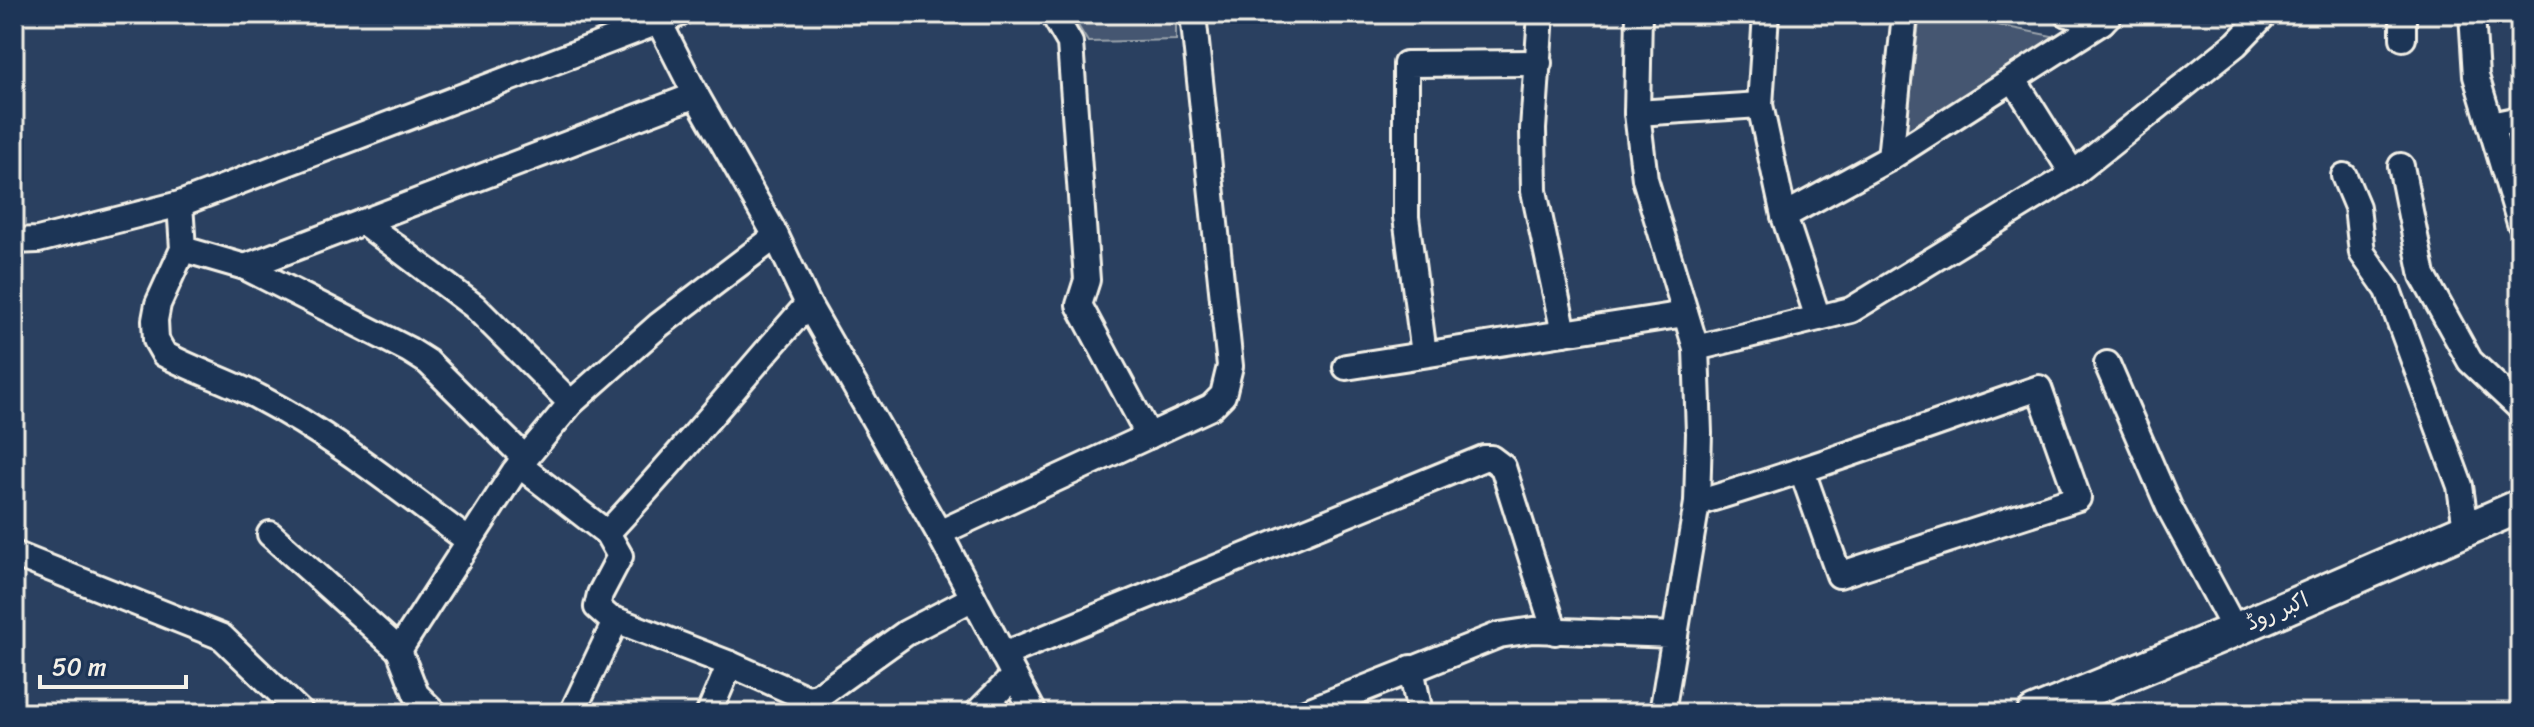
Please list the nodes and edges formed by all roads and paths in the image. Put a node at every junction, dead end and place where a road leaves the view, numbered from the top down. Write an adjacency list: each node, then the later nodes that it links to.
1 (1053, 14): 41 (street)
2 (1193, 14): 41 (street)
3 (1541, 14): 12 (street)
4 (1639, 14): 16 (street)
5 (1766, 14): 15 (street)
6 (1905, 14): 19 (street)
7 (2067, 14): 11 (street)
8 (2265, 14): 21 (street)
9 (2472, 14): 18 (street)
10 (665, 17): 14 (street); 23 (street)
11 (2106, 18): 13 (street)
12 (1539, 63): 34 (street); 36 (street)
13 (2014, 80): 19 (street); 21 (street)
14 (696, 95): 25 (street); 27 (street)
15 (1760, 105): 16 (street); 24 (street)
16 (1637, 113): 32 (street)
17 (2520, 119): 18 (street)
18 (2491, 125): 26 (street)
19 (1890, 158): 24 (street)
20 (2401, 166): 40 (street)
21 (2073, 174): 33 (street)
22 (2344, 176): 46 (street)
23 (180, 204): 28 (street); 29 (street)
24 (1784, 216): 33 (street)
25 (363, 222): 30 (street); 39 (street)
26 (2520, 223)
27 (776, 236): 31 (street); 39 (street)
28 (14, 241)
29 (183, 249): 30 (street); 50 (street)
30 (245, 267): 42 (street)
31 (808, 304): 47 (street); 48 (street)
32 (1685, 314): 34 (street); 35 (street)
33 (1818, 318): 35 (street)
34 (1564, 333): 36 (street)
35 (1696, 348): 44 (street)
36 (1424, 354): 38 (street)
37 (2107, 364): 54 (street)
38 (1346, 367)
39 (571, 403): 42 (street)
40 (2520, 408)
41 (1149, 436): 48 (street)
42 (522, 462): 47 (street); 50 (street)
43 (1802, 471): 43 (street); 44 (street)
44 (1697, 503): 56 (street)
45 (2517, 512): 46 (main road, اکبر روڈ)
46 (2466, 529): 54 (main road, اکبر روڈ)
47 (607, 533): 53 (street)
48 (939, 533): 52 (street)
49 (270, 534): 57 (street)
50 (469, 541): 57 (street)
51 (14, 554): 62 (street)
52 (973, 598): 58 (street); 59 (street)
53 (614, 622): 58 (street); 64 (street)
54 (2235, 630): 70 (main road, اکبر روڈ)
55 (1555, 632): 56 (street); 59 (street); 60 (street)
56 (1675, 635): 69 (street)
57 (399, 650): 63 (street)
58 (730, 664): 65 (street)
59 (1009, 666): 66 (street); 67 (street)
60 (1411, 668): 61 (street); 68 (street)
61 (1315, 711)
62 (301, 713)
63 (435, 713)
64 (572, 713)
65 (709, 713)
66 (977, 713)
67 (1034, 713)
68 (1420, 713)
69 (1662, 713)
70 (2034, 713)

